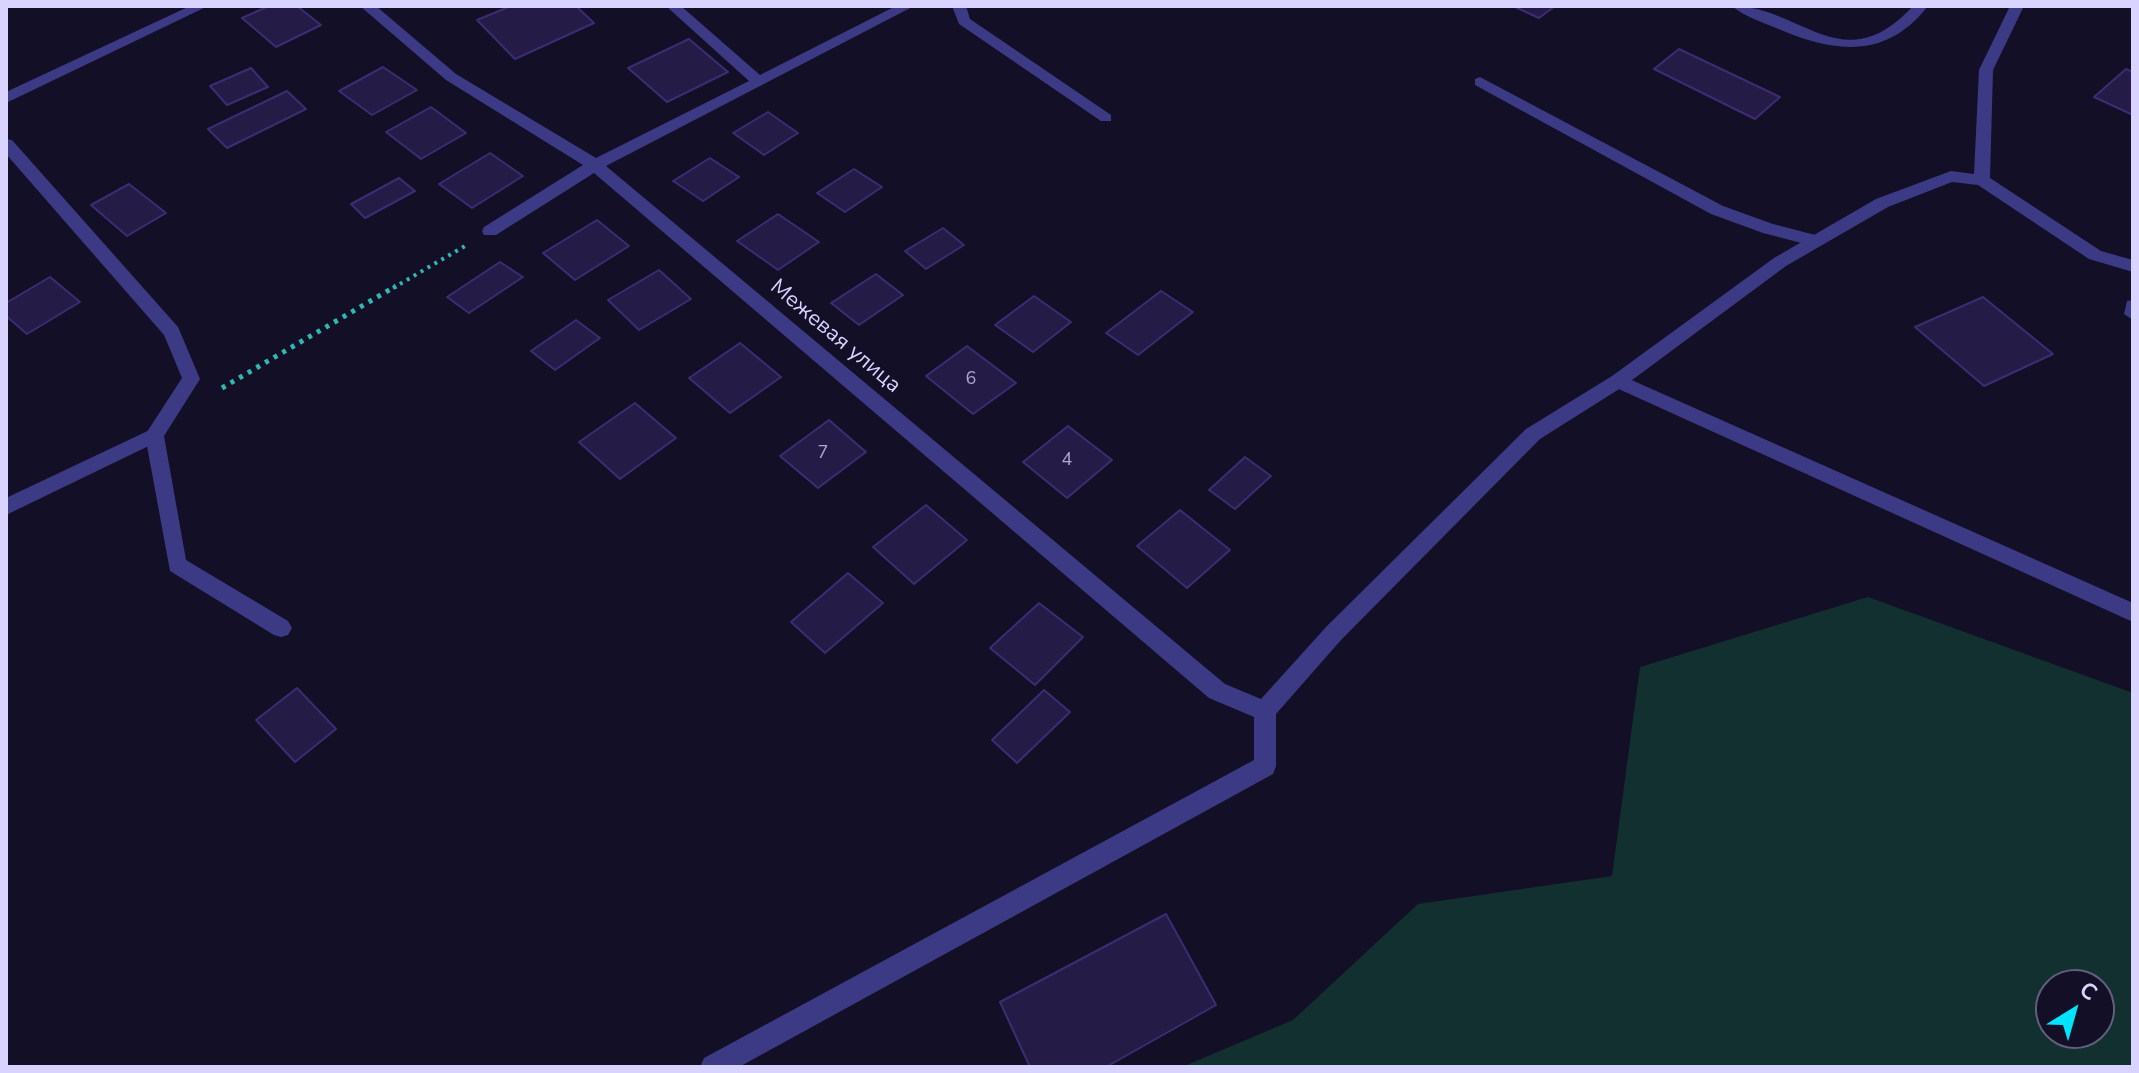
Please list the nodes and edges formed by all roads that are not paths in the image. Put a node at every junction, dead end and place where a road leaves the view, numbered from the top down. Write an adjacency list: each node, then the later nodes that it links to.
1 (201, 6): 11 (street)
2 (367, 6): 14 (street, Межевая улица)
3 (673, 6): 9 (street)
4 (907, 6): 9 (street)
5 (959, 6): 12 (street)
6 (1739, 6): 7 (street)
7 (1921, 6)
8 (2017, 6): 15 (street)
9 (759, 82): 14 (street)
10 (1480, 82): 17 (street)
11 (6, 98)
12 (1106, 118)
13 (6, 144): 22 (street)
14 (595, 165): 16 (street); 26 (street, Межевая улица)
15 (1982, 180): 17 (street); 18 (street)
16 (490, 231)
17 (1817, 241): 21 (street)
18 (2133, 266)
19 (2133, 306): 20 (street)
20 (2133, 314)
21 (1618, 381): 24 (street); 26 (street)
22 (154, 435): 23 (street); 25 (street)
23 (6, 507)
24 (2133, 613)
25 (281, 628)
26 (1265, 711): 27 (street)
27 (713, 1067)

